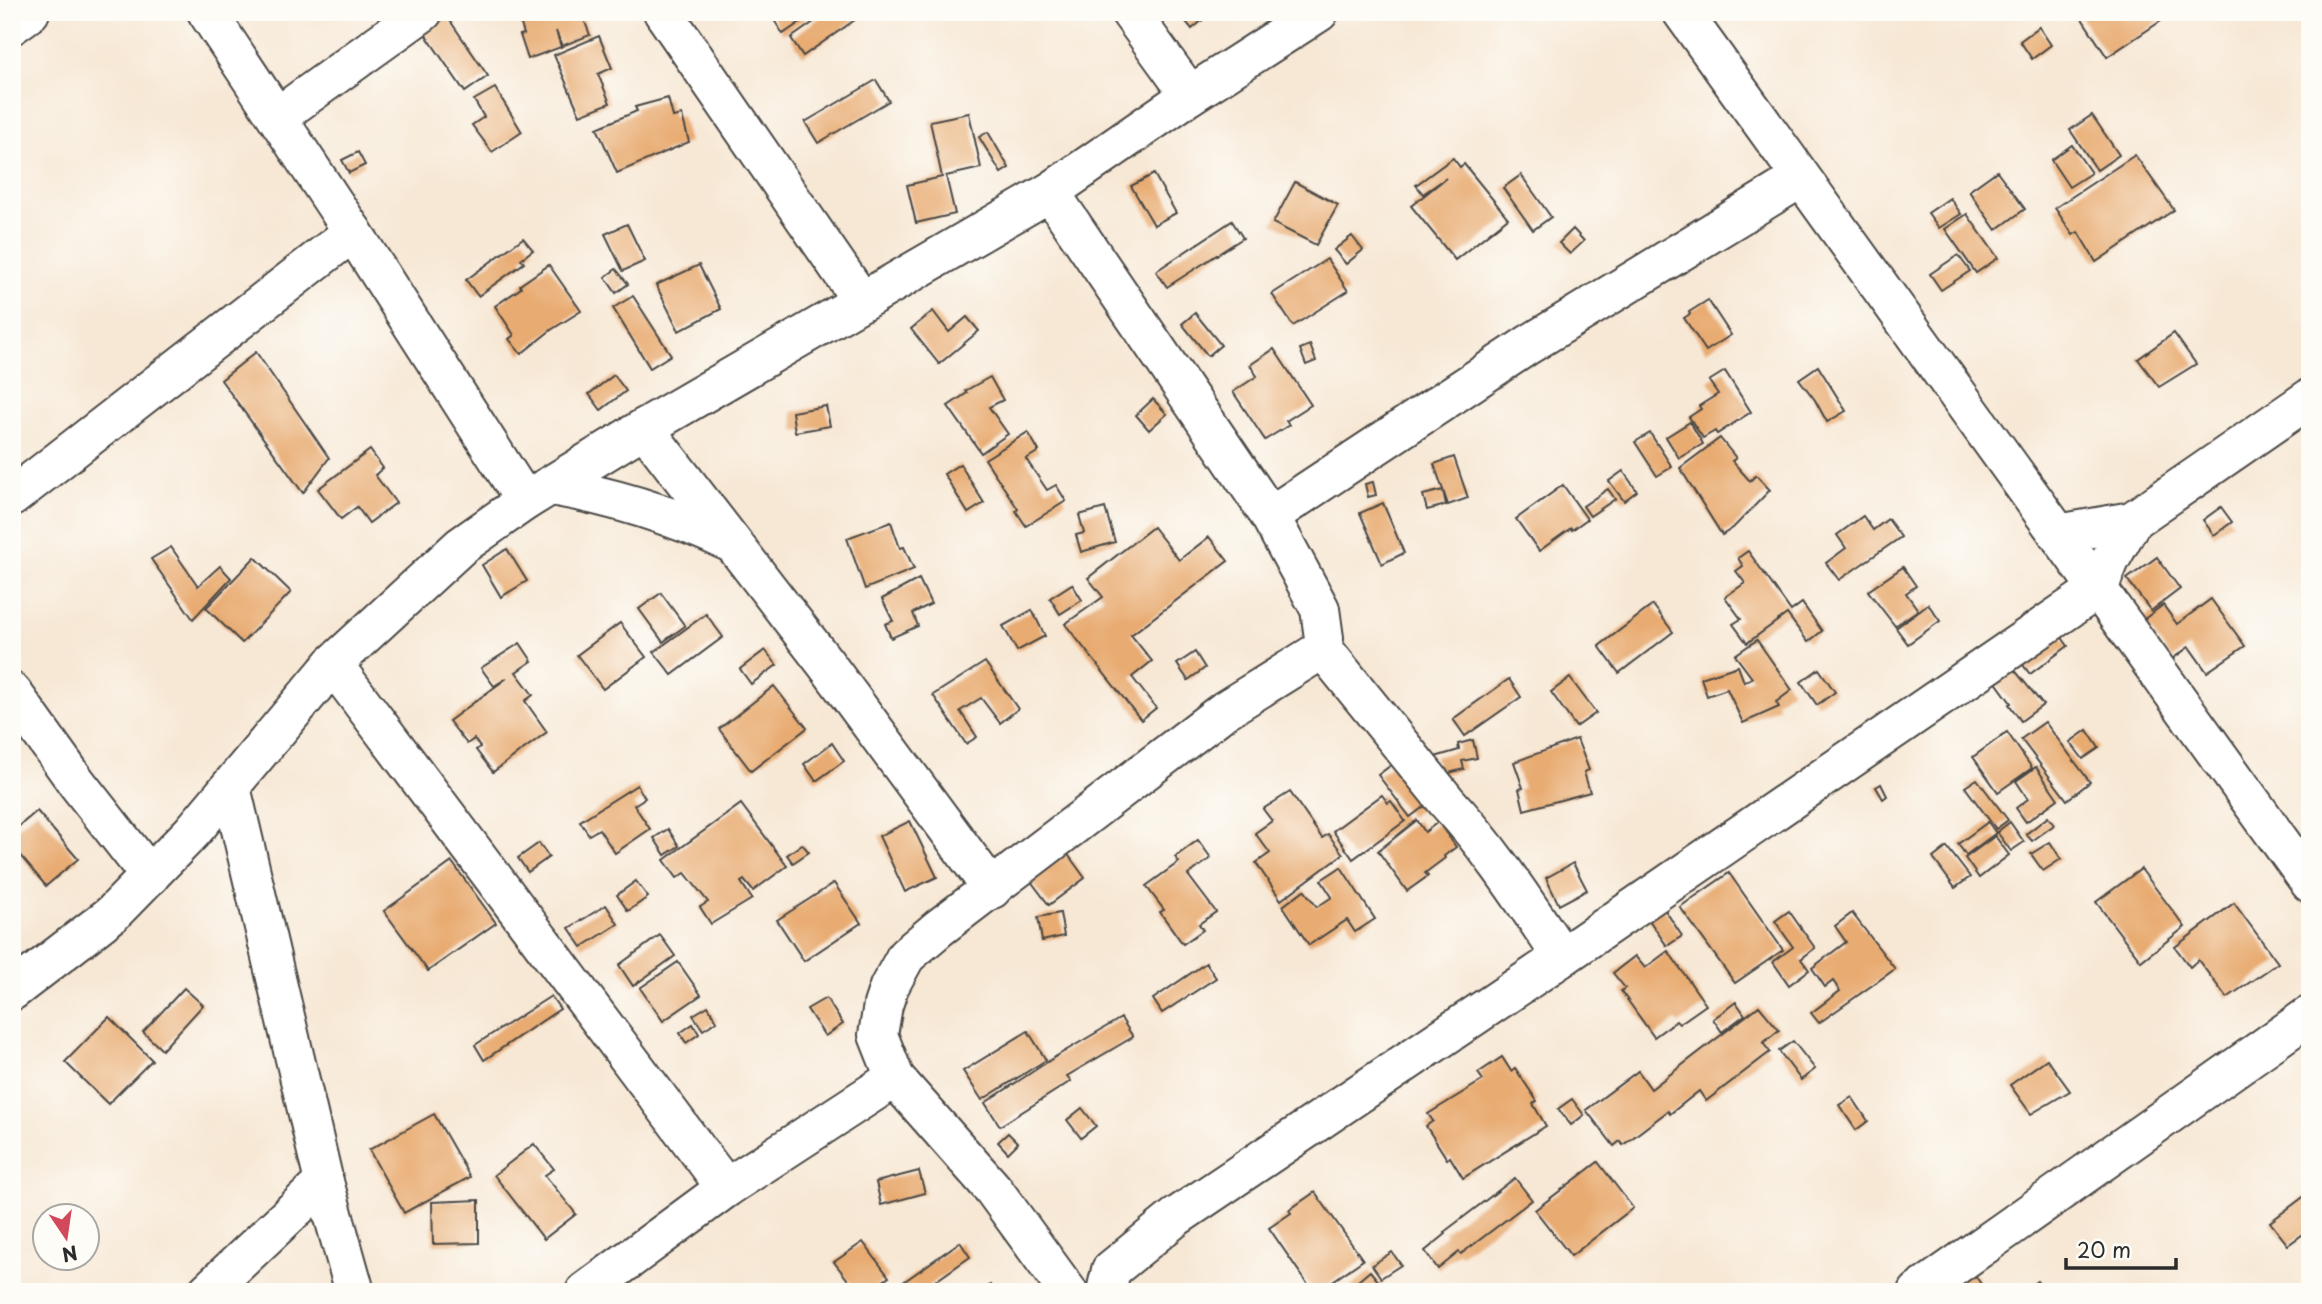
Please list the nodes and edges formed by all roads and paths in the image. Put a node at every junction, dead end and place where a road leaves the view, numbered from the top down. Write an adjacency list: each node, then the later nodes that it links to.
1 (30, 12): 8 (street)
2 (207, 12): 10 (street)
3 (423, 12): 10 (street)
4 (663, 12): 14 (street)
5 (1130, 12): 9 (street)
6 (1319, 12): 9 (street)
7 (1682, 12): 11 (street)
8 (12, 25)
9 (1190, 95): 12 (street)
10 (277, 117): 13 (street)
11 (1801, 178): 19 (street); 21 (street)
12 (1050, 192): 14 (street); 19 (street)
13 (353, 232): 17 (street); 18 (street)
14 (861, 300): 16 (street)
15 (2310, 398): 20 (street)
16 (644, 428): 17 (street); 22 (street)
17 (539, 494): 22 (street); 25 (street)
18 (12, 497)
19 (1270, 516): 24 (street)
20 (2132, 521): 21 (street); 23 (street)
21 (2058, 534): 23 (street)
22 (735, 545): 30 (street)
23 (2098, 589): 29 (street); 31 (street)
24 (1323, 649): 30 (street); 31 (street)
25 (333, 664): 27 (street); 36 (street)
26 (12, 692): 28 (street)
27 (231, 787): 28 (street); 35 (street)
28 (150, 876): 32 (street)
29 (2310, 883)
30 (992, 889): 34 (street)
31 (1562, 957): 41 (street)
32 (12, 991)
33 (2310, 1015): 42 (street)
34 (895, 1078): 36 (street); 40 (street)
35 (324, 1182): 37 (street); 38 (street)
36 (726, 1188): 39 (street)
37 (206, 1292)
38 (355, 1292)
39 (585, 1292)
40 (1068, 1292)
41 (1106, 1292)
42 (1918, 1292)

